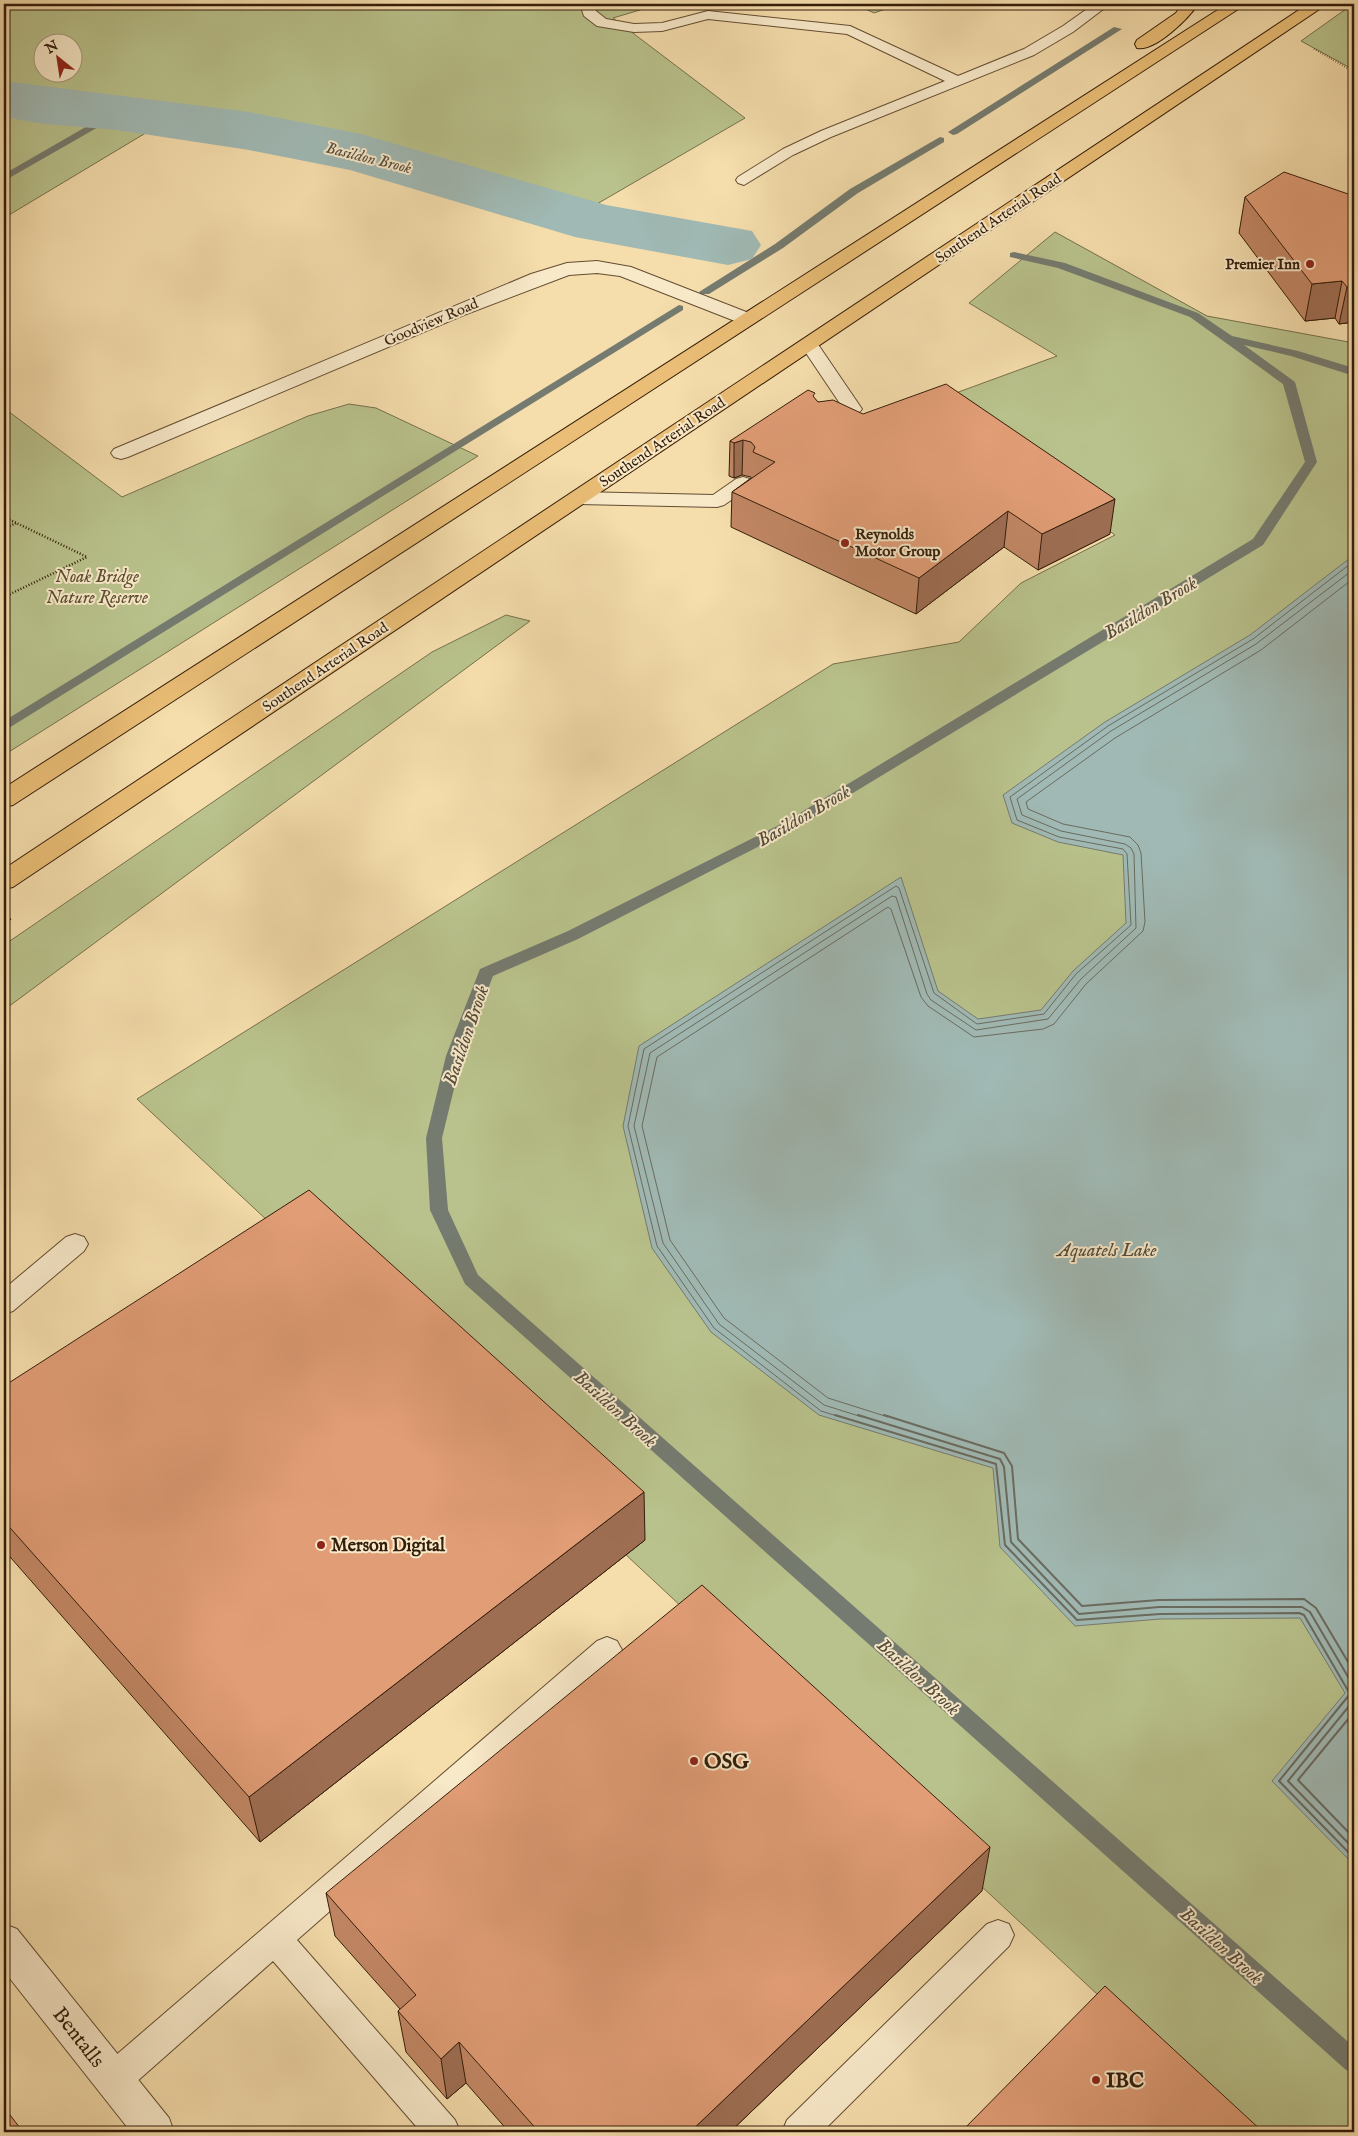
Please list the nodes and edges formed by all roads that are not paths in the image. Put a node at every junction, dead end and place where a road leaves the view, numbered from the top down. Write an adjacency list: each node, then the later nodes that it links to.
1 (587, 4): 6 (lane)
2 (1103, 4): 6 (lane)
3 (1190, 4): 8 (highway)
4 (1238, 4): 8 (highway)
5 (1319, 4): 10 (highway, Southend Arterial Road)
6 (957, 81): 7 (lane)
7 (744, 180)
8 (845, 257): 9 (highway)
9 (747, 320): 12 (street, Goodview Road); 15 (highway)
10 (809, 344): 11 (lane); 14 (highway, Southend Arterial Road)
11 (822, 431)
12 (121, 453)
13 (743, 483): 14 (lane)
14 (579, 498): 16 (highway, Southend Arterial Road)
15 (4, 800)
16 (4, 881)
17 (75, 1244): 18 (lane)
18 (4, 1304)
19 (607, 1650): 21 (lane)
20 (998, 1934): 26 (lane)
21 (275, 1940): 23 (lane); 25 (lane)
22 (4, 1942): 23 (street, Bentalls)
23 (113, 2080): 24 (street, Bentalls)
24 (155, 2132)
25 (443, 2132)
26 (799, 2132)

